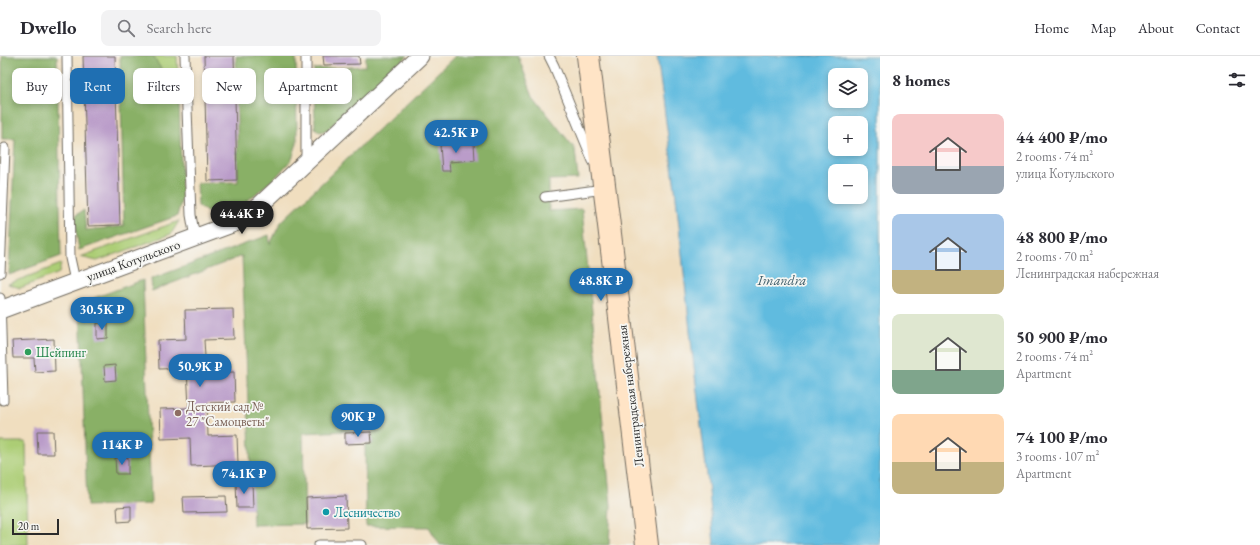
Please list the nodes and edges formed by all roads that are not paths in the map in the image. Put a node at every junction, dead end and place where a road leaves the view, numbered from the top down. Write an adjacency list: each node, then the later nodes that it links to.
1 (66, 56): 13 (lane)
2 (185, 56): 11 (lane)
3 (306, 56): 8 (lane)
4 (420, 56): 8 (street, улица Котульского)
5 (549, 56): 9 (lane)
6 (588, 56): 9 (main road, Ленинградская набережная)
7 (5, 148): 12 (lane)
8 (306, 162): 11 (street, улица Котульского)
9 (604, 190): 10 (lane); 19 (main road, Ленинградская набережная)
10 (545, 197)
11 (195, 238): 13 (street, улица Котульского)
12 (0, 273)
13 (75, 281): 15 (street, улица Котульского)
14 (0, 298): 15 (lane)
15 (0, 310): 16 (lane)
16 (3, 400)
17 (319, 545): 18 (lane)
18 (362, 545)
19 (647, 545)

